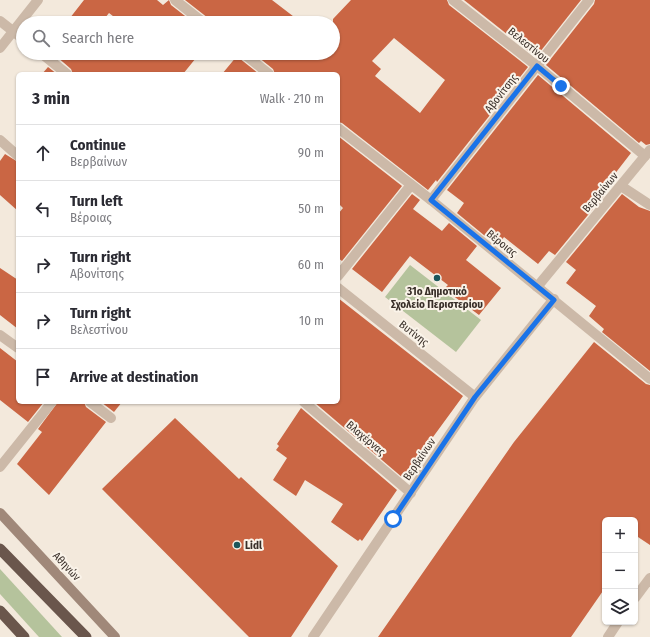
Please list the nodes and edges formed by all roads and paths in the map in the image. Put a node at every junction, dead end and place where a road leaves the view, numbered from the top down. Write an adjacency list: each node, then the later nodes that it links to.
1 (38, 0): 5 (street)
2 (175, 0): 6 (street)
3 (453, 0): 14 (street, Βελεστίνου)
4 (590, 0): 14 (street, Αβονίτσης)
5 (25, 16)
6 (195, 16)
7 (0, 21): 9 (street)
8 (16, 27): 9 (street)
9 (13, 31): 10 (street); 11 (street)
10 (16, 33)
11 (0, 48)
12 (50, 60): 15 (street)
13 (252, 60): 16 (street)
14 (537, 66): 19 (street, Βελεστίνου); 23 (street, Αβονίτσης)
15 (65, 72)
16 (267, 72)
17 (340, 130): 21 (street, Βέροιας)
18 (0, 140): 20 (street)
19 (647, 153): 22 (street, Βερβαίνων)
20 (16, 154)
21 (411, 185): 23 (street, Βέροιας); 25 (street)
22 (621, 186): 24 (street); 26 (street, Βερβαίνων)
23 (431, 200): 26 (street, Βέροιας)
24 (650, 205)
25 (340, 274)
26 (537, 287): 28 (street, Βέροιας)
27 (340, 290): 32 (street, Βυτίνης)
28 (554, 300): 31 (street, Βέροιας); 32 (street, Βερβαίνων)
29 (0, 334): 30 (street)
30 (16, 346)
31 (650, 379)
32 (475, 397): 38 (street, Βερβαίνων)
33 (50, 404): 37 (street)
34 (93, 404): 36 (street)
35 (306, 404): 38 (street, Βλαχέρνας)
36 (111, 418)
37 (0, 467)
38 (411, 493): 48 (street, Βερβαίνων)
39 (0, 514): 47 (main road, Αθηνών)
40 (0, 548): 46 (highway)
41 (650, 578): 42 (street)
42 (638, 594)
43 (0, 611): 45 (highway)
44 (616, 625): 49 (street)
45 (24, 637)
46 (86, 637)
47 (115, 637)
48 (313, 637)
49 (608, 637)

